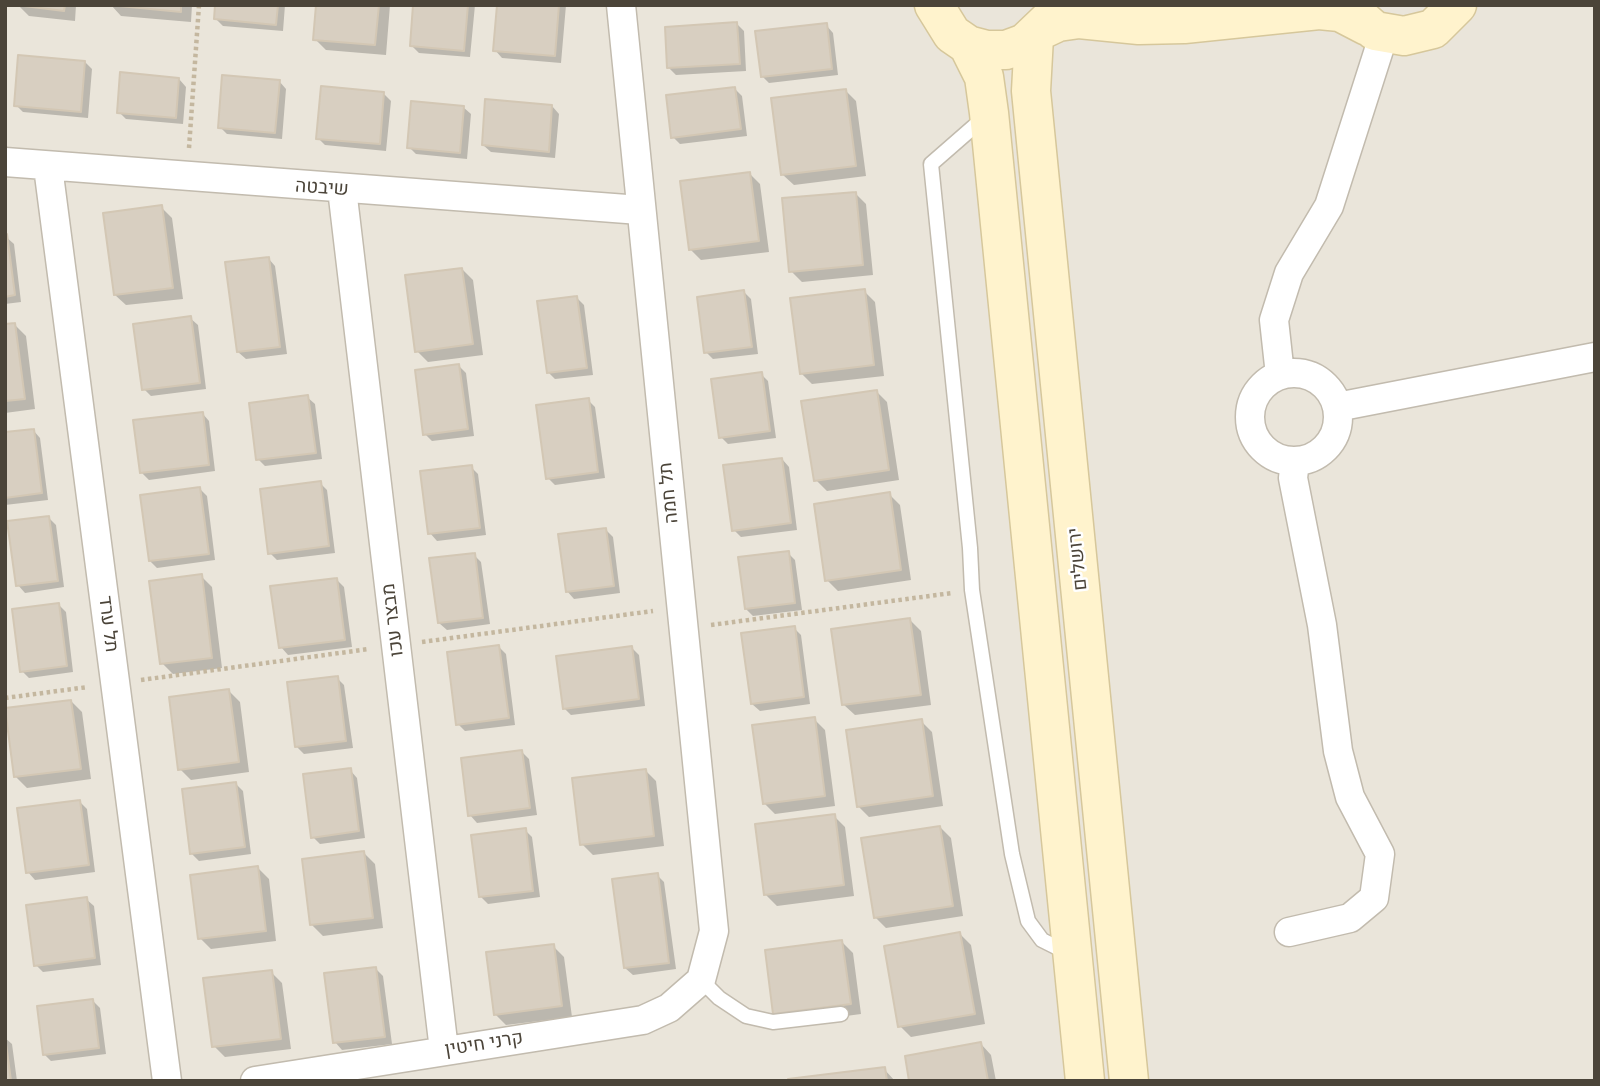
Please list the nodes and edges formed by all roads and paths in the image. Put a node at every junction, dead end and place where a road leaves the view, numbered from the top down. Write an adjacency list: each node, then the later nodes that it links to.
1 (199, 5): 11 (path)
2 (621, 5): 13 (street, תל חמה)
3 (914, 5): 7 (street)
4 (1457, 5): 5 (main road)
5 (1366, 22): 6 (main road); 15 (street)
6 (1043, 24): 7 (main road); 31 (main road, ירושלים)
7 (949, 26): 8 (main road)
8 (989, 113): 18 (lane); 24 (main road)
9 (5, 162): 10 (street, שיבטה)
10 (48, 167): 11 (street, שיבטה); 21 (street, תל ערד)
11 (187, 177): 12 (street, שיבטה)
12 (342, 189): 13 (street, שיבטה); 20 (street, מבצר עכו)
13 (640, 210): 19 (street, תל חמה)
14 (1595, 357): 16 (street)
15 (1280, 375): 16 (street); 17 (street)
16 (1337, 407): 17 (street)
17 (1295, 461): 23 (street)
18 (972, 590): 19 (path); 24 (lane)
19 (682, 618): 20 (path); 25 (street, תל חמה)
20 (396, 645): 21 (path); 27 (street, מבצר עכו)
21 (115, 683): 22 (path); 28 (street, תל ערד)
22 (5, 698)
23 (1289, 932)
24 (1073, 955): 30 (main road)
25 (701, 980): 26 (lane); 27 (street, קרני חיטין)
26 (841, 1014)
27 (444, 1050): 29 (street, קרני חיטין)
28 (167, 1081)
29 (255, 1081)
30 (1085, 1081)
31 (1129, 1081)

